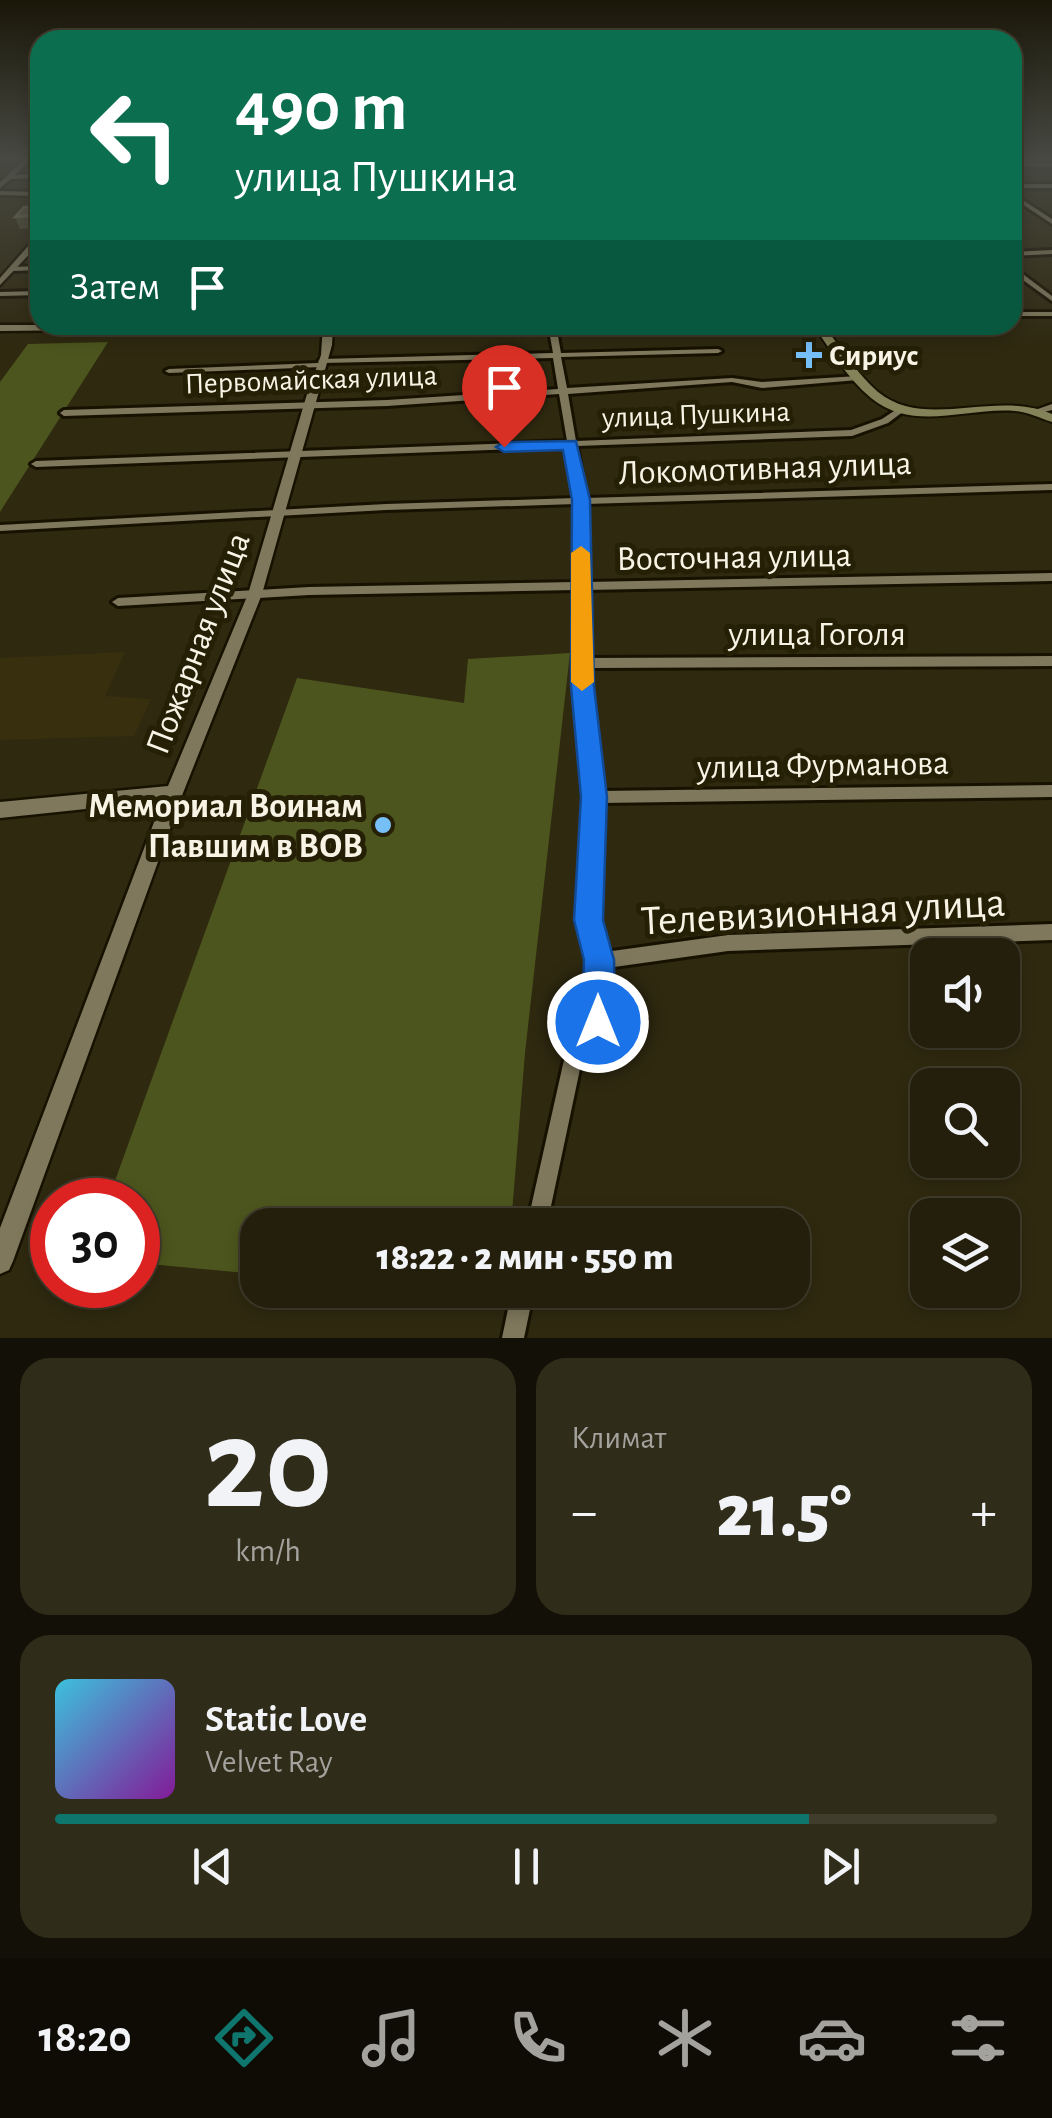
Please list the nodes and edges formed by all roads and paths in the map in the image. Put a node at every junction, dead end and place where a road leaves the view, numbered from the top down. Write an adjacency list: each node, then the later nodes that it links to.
1 (30, 250): 4 (street)
2 (1052, 252): 3 (street)
3 (1022, 254)
4 (7, 270): 6 (street)
5 (1022, 276): 10 (street)
6 (0, 283)
7 (1022, 283): 10 (street)
8 (30, 293): 9 (street)
9 (0, 294)
10 (1049, 297)
11 (1022, 314): 12 (street)
12 (1052, 314)
13 (30, 327): 14 (street)
14 (0, 328)
15 (328, 335): 20 (street, Пожарная улица)
16 (554, 335): 19 (street)
17 (826, 335): 22 (main road)
18 (718, 351): 19 (street)
19 (557, 356): 20 (street); 23 (street)
20 (320, 363): 21 (street); 24 (street, Пожарная улица)
21 (169, 371)
22 (858, 378): 23 (street, Первомайская улица); 25 (main road)
23 (563, 392): 24 (street, Первомайская улица); 28 (street)
24 (310, 404): 27 (street, Первомайская улица); 29 (street, Пожарная улица)
25 (900, 410): 26 (main road, улица Пушкина); 28 (street, улица Пушкина)
26 (1048, 412)
27 (64, 413)
28 (570, 445): 29 (street, улица Пушкина); 32 (street)
29 (296, 457): 30 (street, улица Пушкина); 33 (street, Пожарная улица)
30 (36, 464)
31 (1052, 487): 32 (street, Локомотивная улица)
32 (581, 500): 33 (street, Локомотивная улица); 36 (street)
33 (280, 516): 34 (street, Локомотивная улица); 37 (street, Пожарная улица)
34 (0, 528)
35 (1052, 577): 36 (street, Восточная улица)
36 (580, 587): 37 (street, Восточная улица); 40 (street)
37 (255, 594): 38 (street, Восточная улица); 42 (street, Пожарная улица)
38 (118, 602)
39 (1052, 660): 40 (street, улица Гоголя)
40 (582, 663): 43 (street)
41 (1052, 790): 43 (street, улица Фурманова)
42 (174, 793): 44 (street); 48 (street, Пожарная улица)
43 (594, 797): 46 (street)
44 (0, 810)
45 (1052, 932): 46 (street, Телевизионная улица)
46 (599, 960): 47 (street)
47 (542, 1208)
48 (0, 1261)
49 (519, 1308): 50 (street)
50 (513, 1338)

